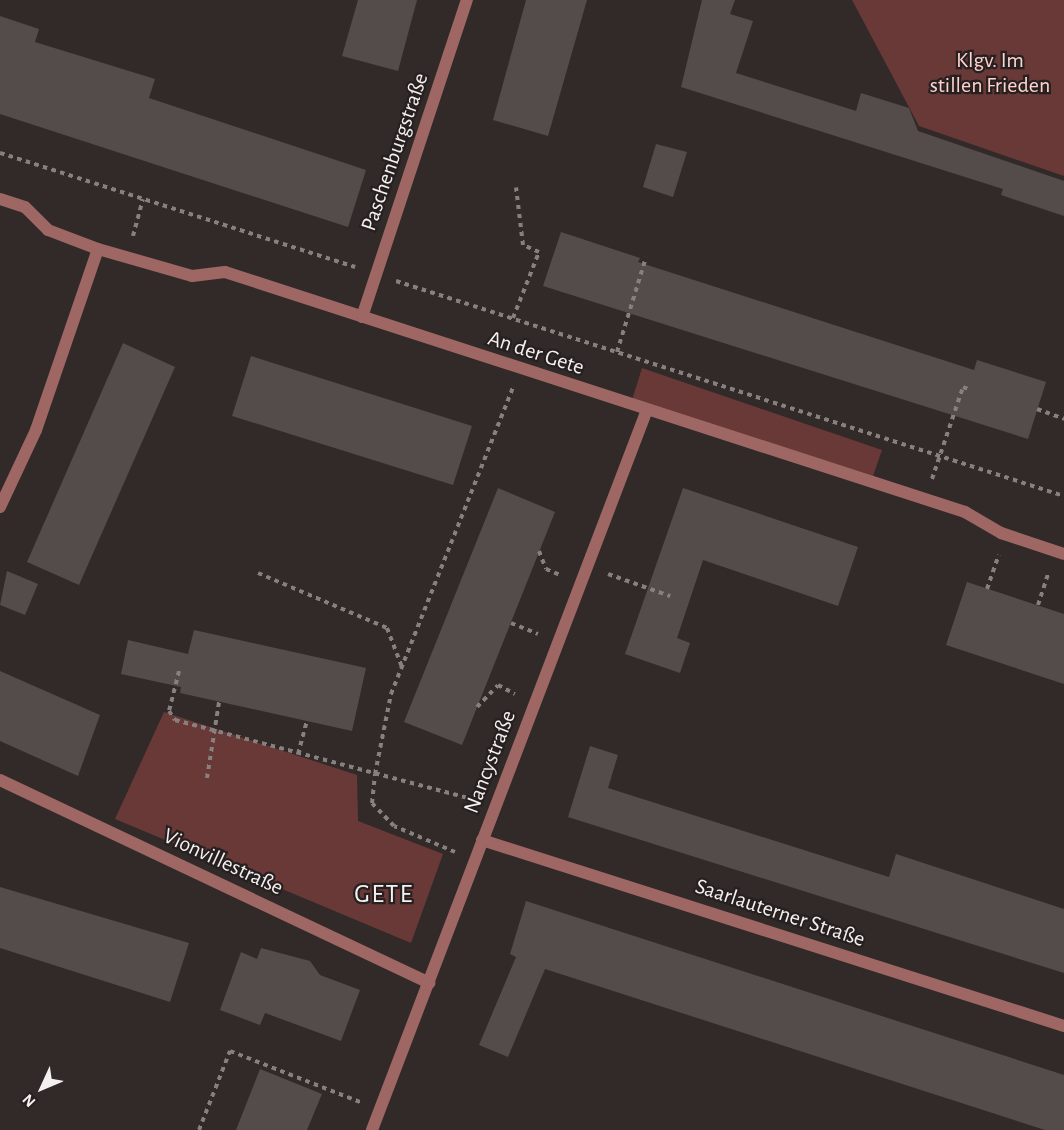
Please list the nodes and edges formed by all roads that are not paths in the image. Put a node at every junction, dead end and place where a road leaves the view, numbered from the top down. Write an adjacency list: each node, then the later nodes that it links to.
1 (467, 0): 4 (street, Paschenburgstraße)
2 (0, 198): 3 (street, An der Gete)
3 (98, 249): 4 (street, An der Gete); 6 (street)
4 (362, 317): 5 (street, An der Gete)
5 (647, 410): 7 (street, An der Gete); 9 (street, Nancystraße)
6 (0, 507)
7 (1064, 554)
8 (0, 780): 10 (street, Vionvillestraße)
9 (482, 840): 10 (street, Nancystraße); 11 (street, Saarlauterner Straße)
10 (429, 983): 12 (street, Nancystraße)
11 (1064, 1026)
12 (372, 1130)

